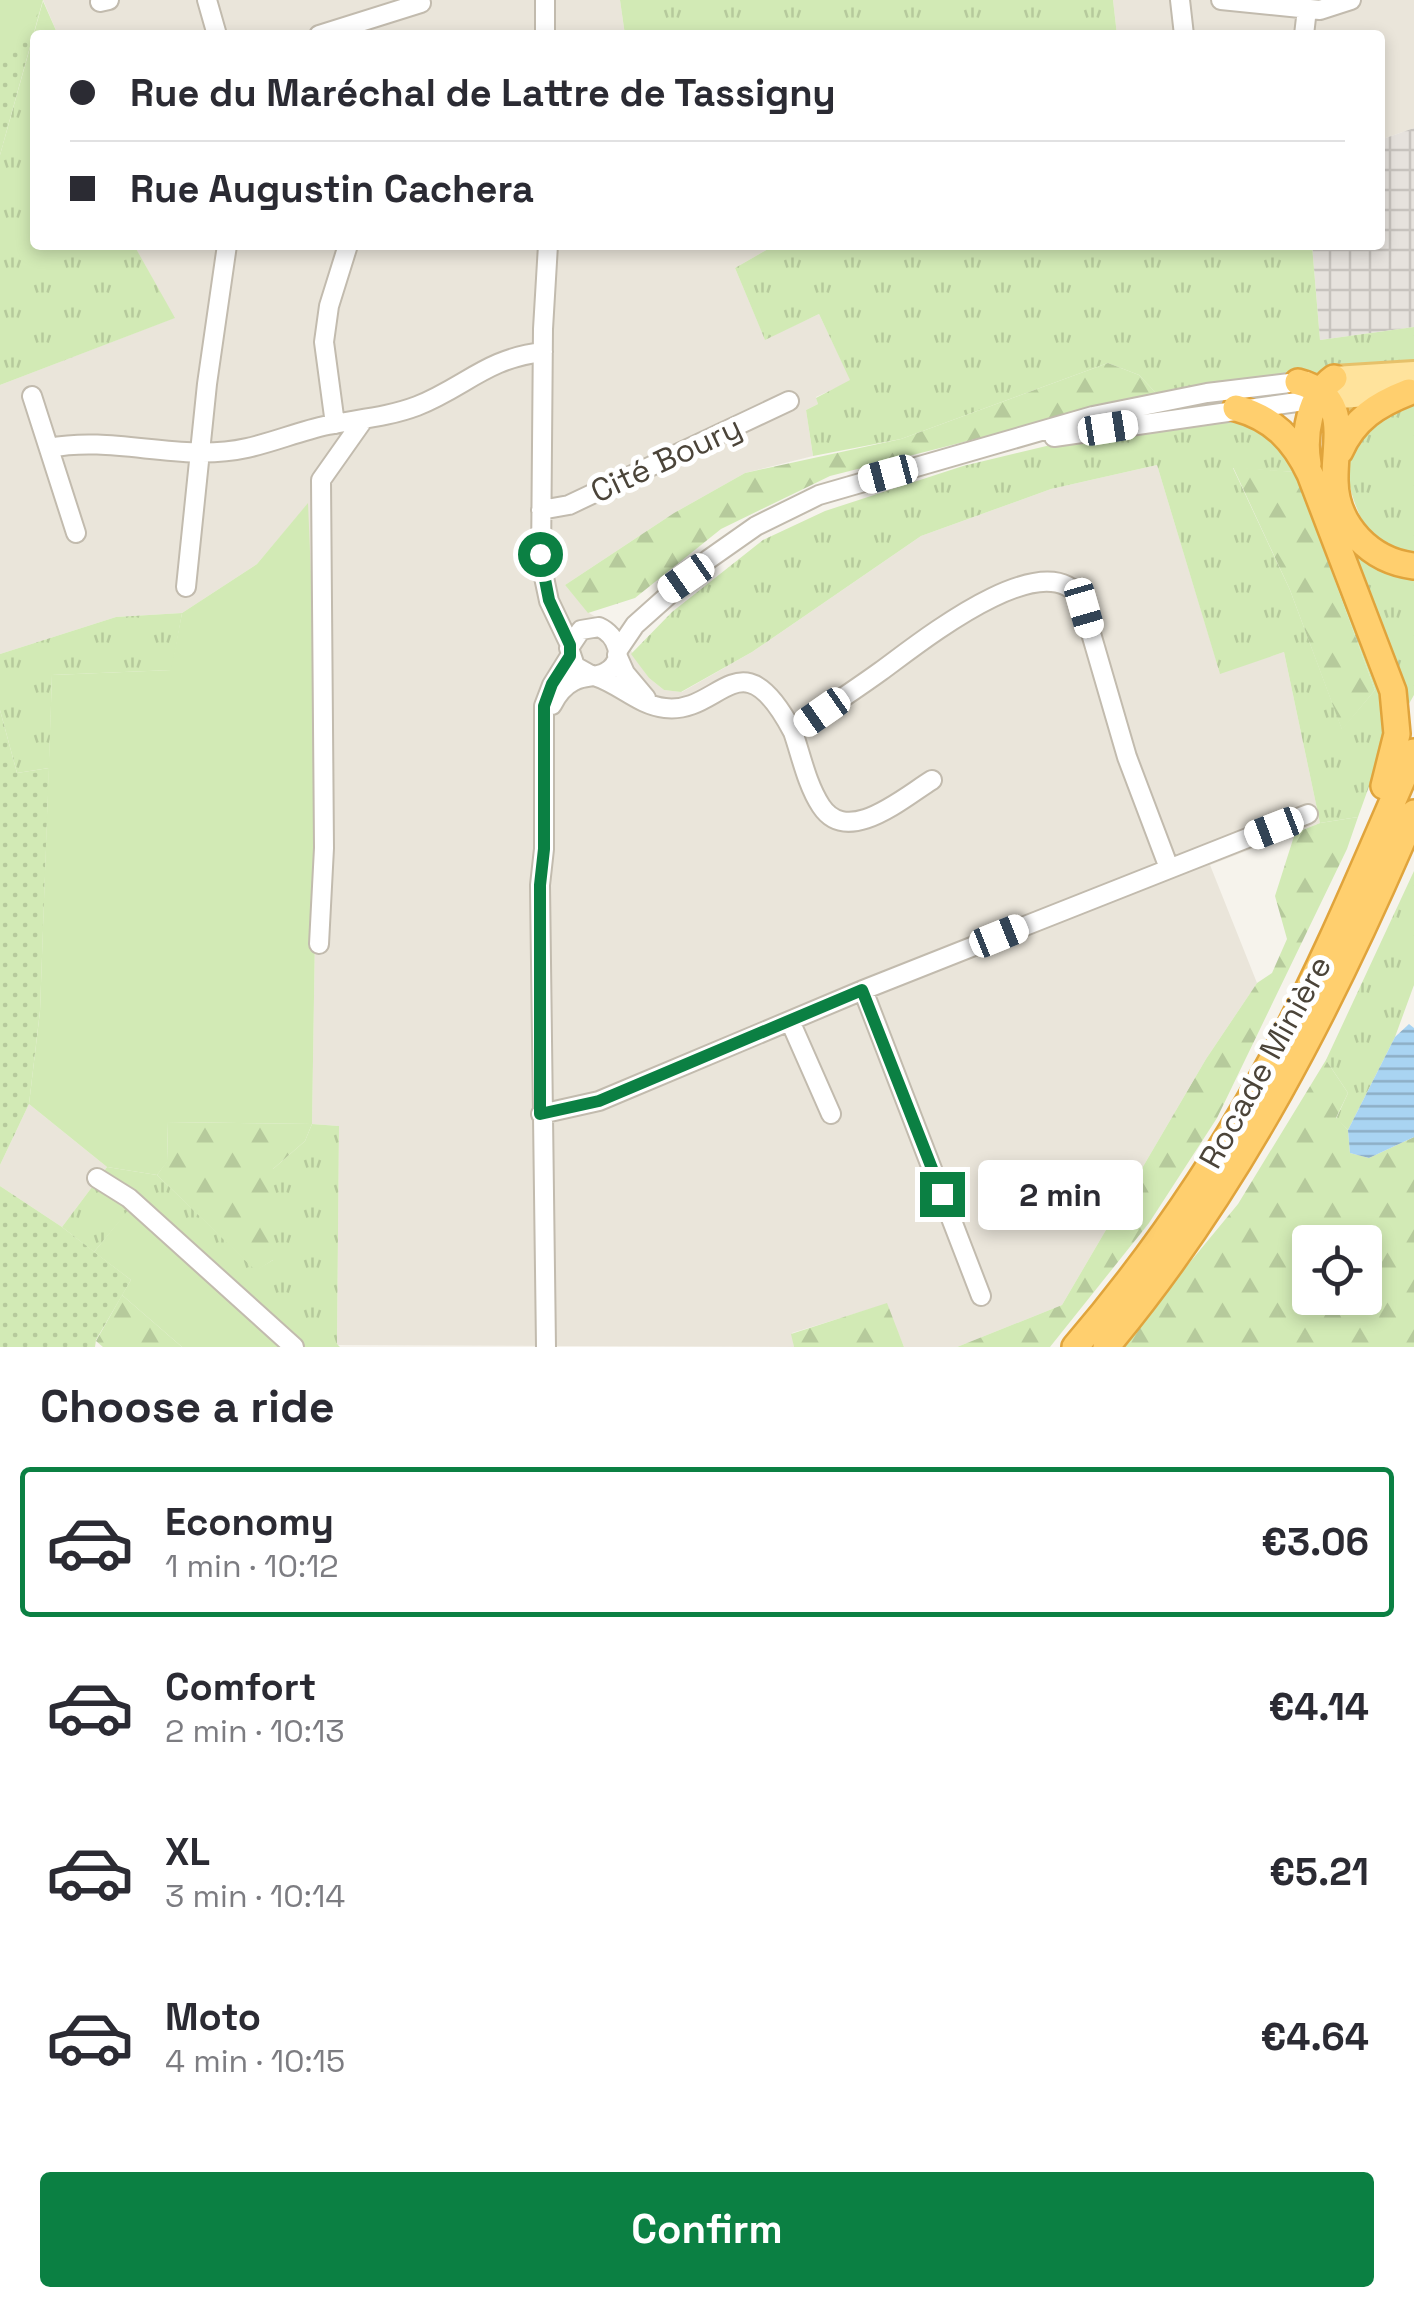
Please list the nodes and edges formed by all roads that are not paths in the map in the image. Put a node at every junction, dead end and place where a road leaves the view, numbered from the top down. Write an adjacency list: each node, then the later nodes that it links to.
1 (207, 0): 8 (street)
2 (545, 0): 10 (street)
3 (1180, 0): 11 (street)
4 (1220, 0): 7 (street)
5 (1351, 0): 7 (street)
6 (421, 3): 9 (street)
7 (1307, 9): 12 (street)
8 (215, 30)
9 (335, 30)
10 (545, 30)
11 (1183, 30)
12 (1305, 30)
13 (226, 250): 26 (street)
14 (347, 250): 23 (street)
15 (548, 250): 16 (street)
16 (542, 352): 22 (street); 29 (street)
17 (1412, 385): 18 (main road); 27 (highway)
18 (1319, 390): 21 (street); 25 (street); 27 (highway); 28 (highway)
19 (32, 396): 24 (street)
20 (788, 401): 29 (street, Cité Boury)
21 (1236, 408): 25 (street); 28 (highway)
22 (364, 419): 23 (street); 50 (street)
23 (335, 424): 26 (street)
24 (49, 448): 26 (street); 30 (street)
25 (975, 451): 33 (street)
26 (200, 454): 34 (street)
27 (1337, 460): 31 (highway)
28 (1310, 474): 49 (highway)
29 (541, 510): 32 (street)
30 (76, 533)
31 (1414, 566)
32 (543, 578): 35 (street); 36 (street)
33 (686, 578): 35 (street); 37 (street)
34 (186, 587)
35 (595, 627): 36 (street); 37 (street)
36 (570, 650): 38 (street); 41 (street)
37 (618, 653): 38 (street); 39 (street)
38 (593, 676): 39 (street); 41 (street)
39 (664, 708): 40 (street)
40 (792, 732): 43 (street); 48 (street)
41 (545, 737): 53 (street)
42 (1414, 752): 49 (highway, Rocade Minière)
43 (932, 780)
44 (1414, 813): 47 (highway, Rocade Minière)
45 (1308, 814): 48 (street)
46 (1414, 825): 47 (highway)
47 (1396, 854): 60 (highway, Rocade Minière)
48 (1169, 868): 51 (street)
49 (1332, 938): 59 (highway, Rocade Minière)
50 (320, 944)
51 (862, 990): 52 (street); 56 (street)
52 (790, 1020): 53 (street); 54 (street)
53 (540, 1114): 58 (street)
54 (831, 1114)
55 (97, 1178): 57 (street)
56 (982, 1296)
57 (294, 1347)
58 (546, 1347)
59 (1076, 1347)
60 (1106, 1347)

